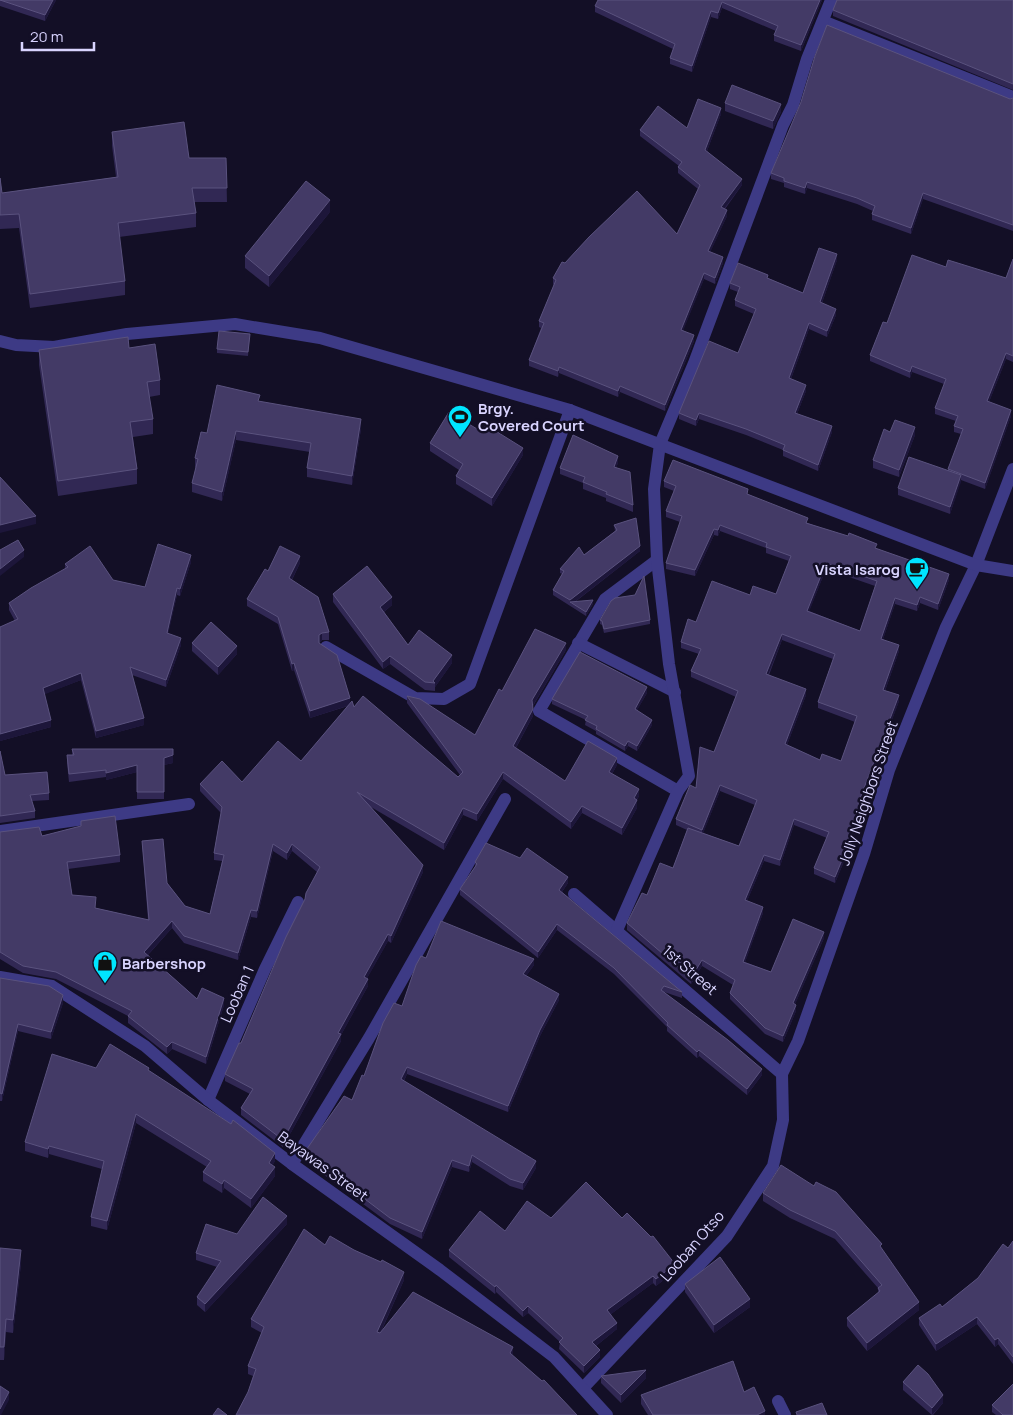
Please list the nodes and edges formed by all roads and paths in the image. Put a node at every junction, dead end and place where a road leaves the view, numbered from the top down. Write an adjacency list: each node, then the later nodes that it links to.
1 (830, 0): 2 (street)
2 (822, 22): 3 (street); 6 (street)
3 (1013, 97)
4 (0, 341): 5 (street)
5 (570, 410): 6 (street); 12 (street)
6 (660, 444): 8 (street); 9 (street)
7 (1013, 469): 9 (street, Jolly Neighbors Street)
8 (657, 560): 11 (street); 13 (street)
9 (976, 565): 10 (street); 22 (street, Jolly Neighbors Street)
10 (1013, 570)
11 (578, 643): 13 (street); 14 (street)
12 (326, 646)
13 (675, 692): 14 (street)
14 (678, 791): 20 (street)
15 (506, 799): 24 (street)
16 (190, 804): 17 (street)
17 (0, 831)
18 (574, 894): 20 (street, 1st Street)
19 (298, 902): 23 (street, Looban 1)
20 (617, 930): 22 (street, 1st Street)
21 (0, 977): 23 (street, Bayawas Street)
22 (782, 1074): 25 (street, Looban Otso)
23 (208, 1100): 24 (street, Bayawas Street)
24 (292, 1164): 25 (street, Bayawas Street)
25 (584, 1388): 27 (street, Bayawas Street)
26 (778, 1401): 28 (street)
27 (607, 1415)
28 (785, 1415)

